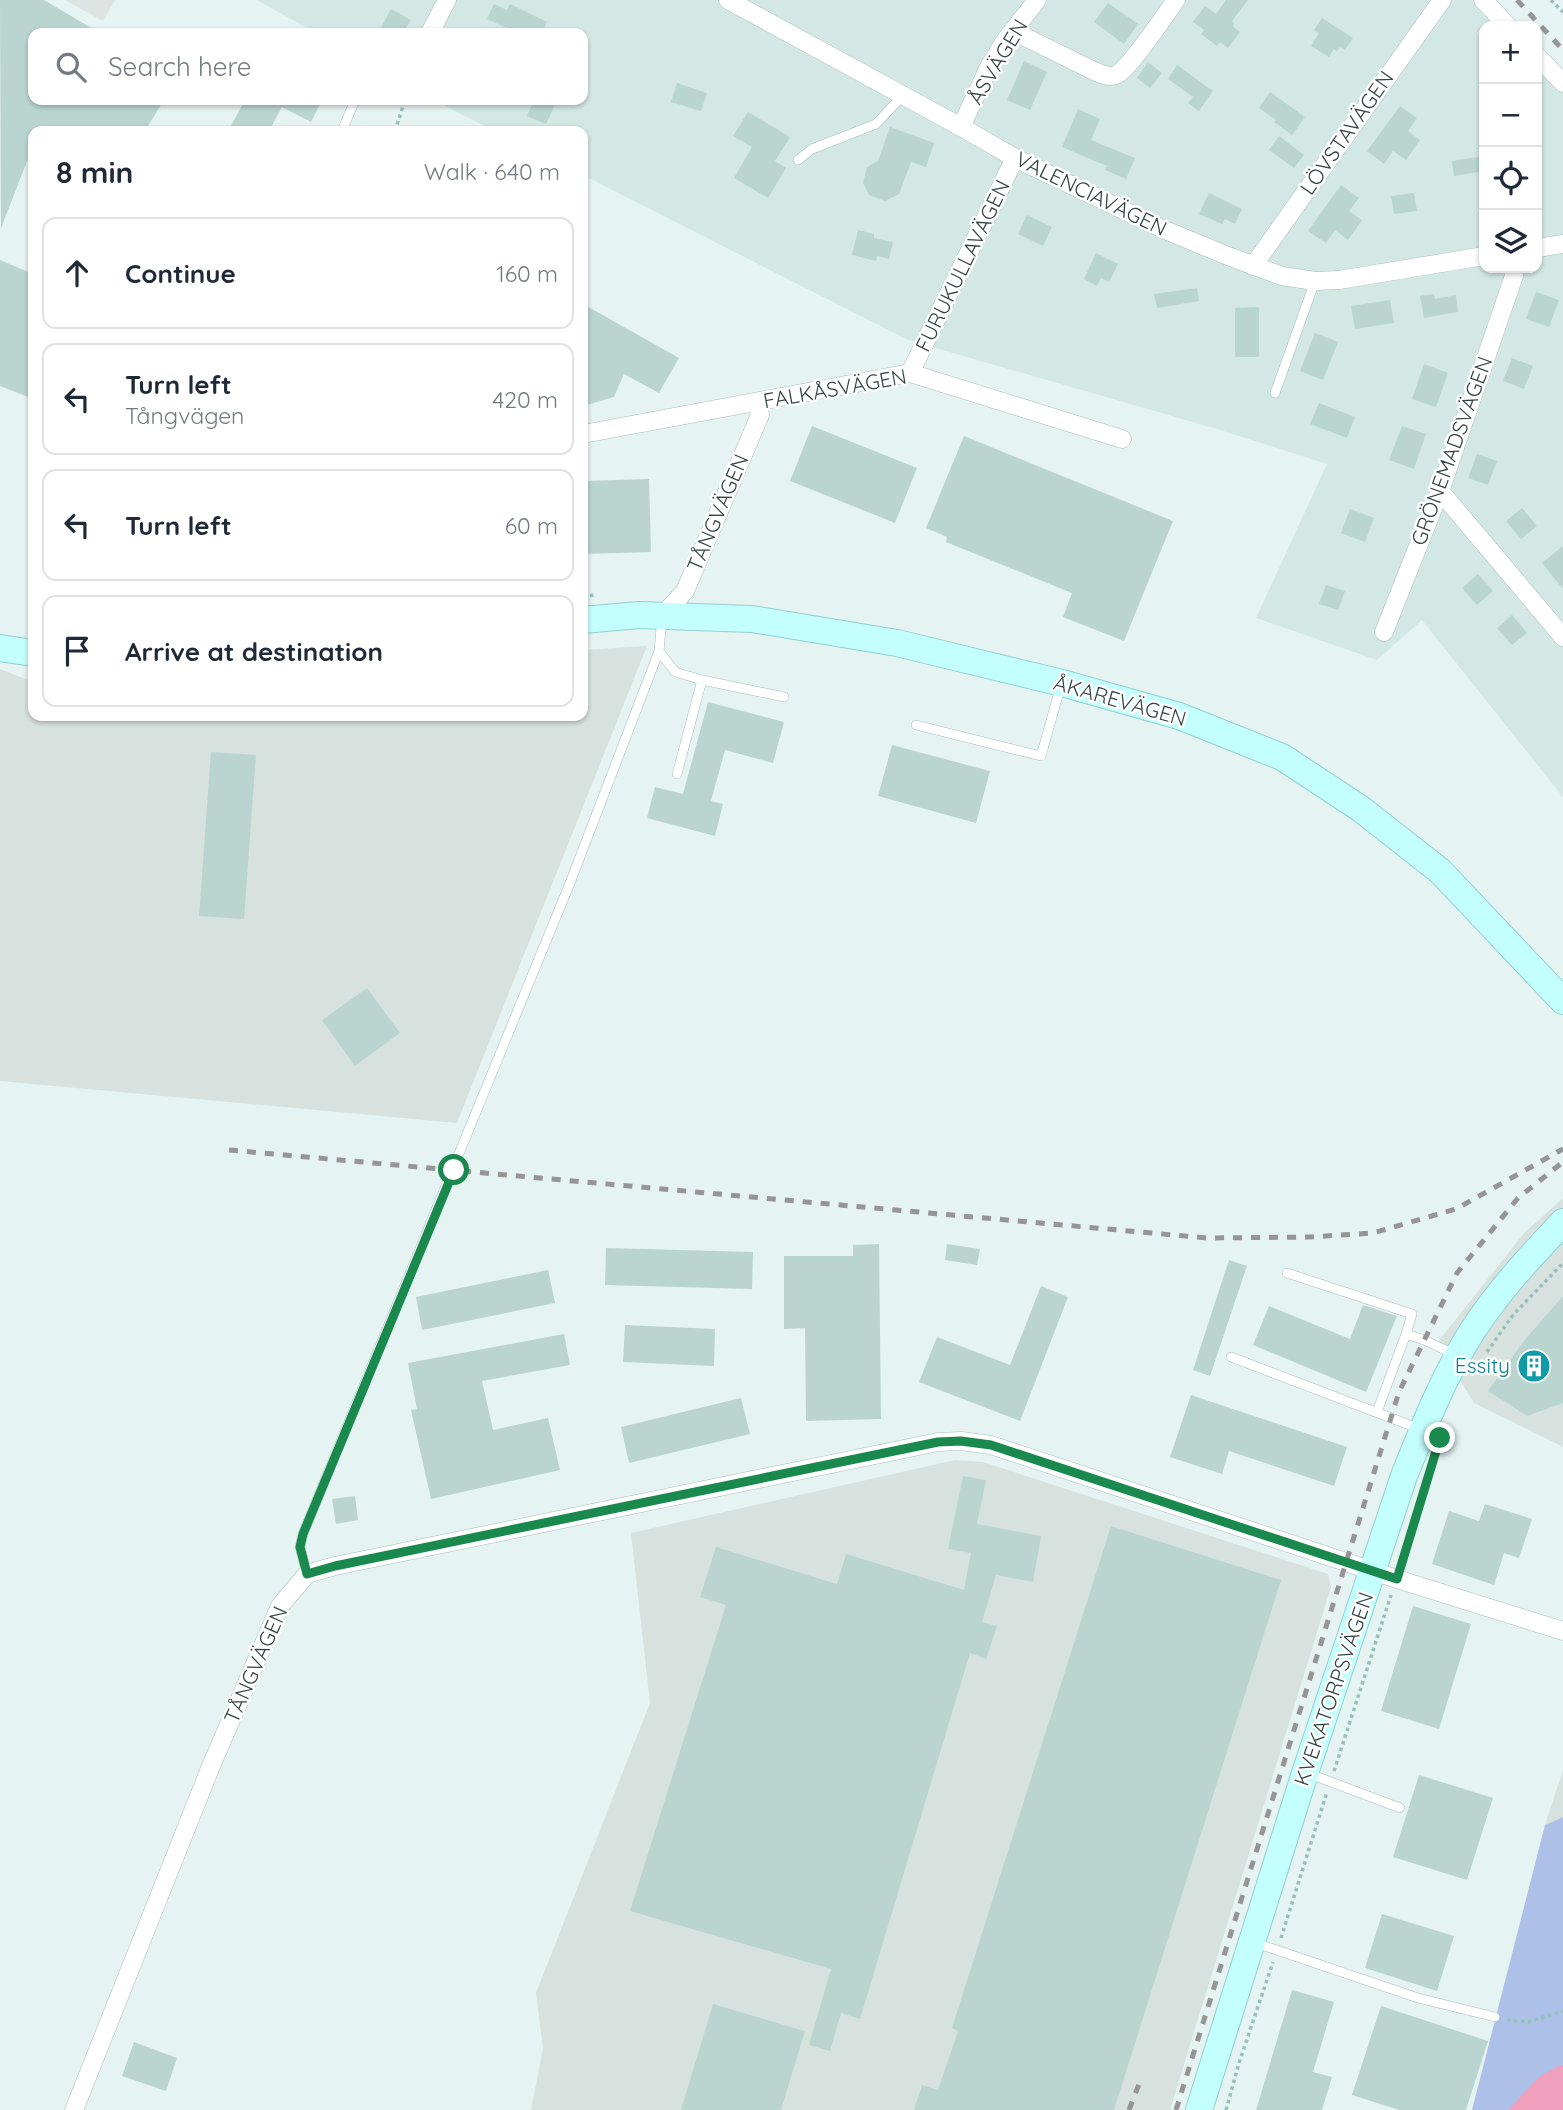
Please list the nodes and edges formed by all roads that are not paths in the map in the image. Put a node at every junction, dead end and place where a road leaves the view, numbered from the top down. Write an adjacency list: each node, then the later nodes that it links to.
1 (447, 0): 8 (street)
2 (728, 0): 12 (street, VALENCIAVÄGEN)
3 (1037, 0): 9 (street, ÅSVÄGEN)
4 (1176, 0): 9 (street)
5 (1442, 0): 21 (street, LÖVSTAVÄGEN)
6 (1482, 0): 7 (street)
7 (1503, 21)
8 (433, 28)
9 (1013, 31): 15 (street, ÅSVÄGEN)
10 (1542, 61): 11 (street)
11 (1563, 83)
12 (903, 95): 15 (street, VALENCIAVÄGEN); 17 (lane)
13 (353, 105): 14 (lane)
14 (344, 126)
15 (961, 127): 16 (street, VALENCIAVÄGEN)
16 (1015, 159): 21 (street, VALENCIAVÄGEN); 24 (street, FURUKULLAVÄGEN)
17 (798, 160)
18 (1563, 244): 19 (street)
19 (1542, 247)
20 (1479, 257): 23 (street, VALENCIAVÄGEN)
21 (1253, 266): 23 (street, VALENCIAVÄGEN)
22 (1514, 273): 29 (street, GRÖNEMADSVÄGEN)
23 (1315, 281): 25 (lane)
24 (910, 373): 26 (street, FALKÅSVÄGEN); 28 (street, FALKÅSVÄGEN)
25 (1275, 393)
26 (758, 402): 27 (street, FALKÅSVÄGEN); 30 (street, TÅNGVÄGEN)
27 (588, 433)
28 (1122, 439)
29 (1440, 491): 32 (street, GRÖNEMADSVÄGEN); 33 (street)
30 (662, 617): 31 (street, ÅKAREVÄGEN); 35 (lane); 38 (street, ÅKAREVÄGEN)
31 (588, 620)
32 (1384, 632)
33 (1563, 636)
34 (0, 648): 36 (street)
35 (659, 651): 37 (lane); 50 (lane)
36 (28, 652)
37 (702, 680): 39 (lane); 41 (lane)
38 (1062, 683): 40 (lane); 42 (street, ÅKAREVÄGEN)
39 (784, 697)
40 (916, 724)
41 (677, 774)
42 (1563, 1001)
43 (1563, 1222): 47 (street, KVEKATORPSVÄGEN)
44 (1287, 1273): 45 (lane)
45 (1406, 1334): 47 (lane); 48 (lane)
46 (1231, 1357): 48 (lane)
47 (1469, 1358): 49 (street, KVEKATORPSVÄGEN)
48 (1377, 1412): 49 (lane)
49 (1422, 1430): 51 (street, KVEKATORPSVÄGEN)
50 (307, 1574): 51 (street); 57 (street, TÅNGVÄGEN)
51 (1385, 1575): 52 (street); 53 (street, KVEKATORPSVÄGEN)
52 (1563, 1631)
53 (1305, 1773): 54 (lane); 55 (street, KVEKATORPSVÄGEN)
54 (1400, 1808)
55 (1251, 1942): 56 (lane); 58 (street, KVEKATORPSVÄGEN)
56 (1495, 2017)
57 (74, 2110)
58 (1199, 2110)

